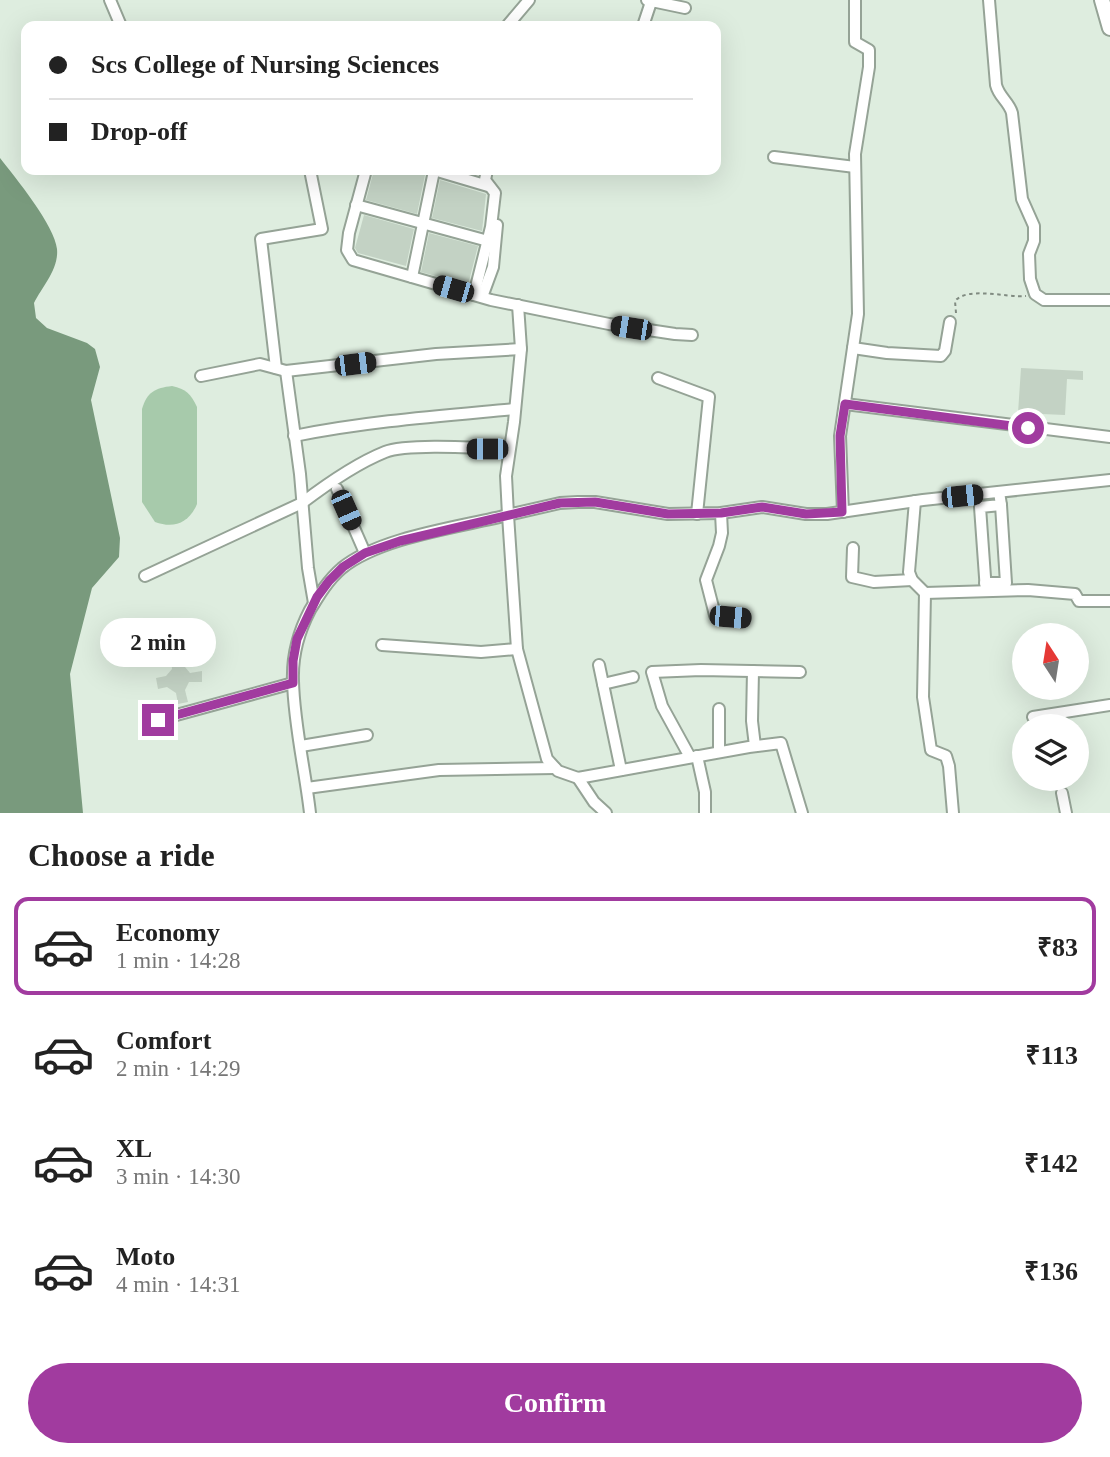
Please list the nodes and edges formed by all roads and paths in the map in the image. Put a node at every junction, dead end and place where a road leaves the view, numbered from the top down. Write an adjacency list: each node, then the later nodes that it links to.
1 (110, 0): 8 (street)
2 (529, 0): 9 (street)
3 (855, 0): 13 (street)
4 (989, 0): 25 (street)
5 (1102, 0): 11 (street)
6 (649, 1): 7 (street); 10 (street)
7 (685, 8)
8 (119, 21)
9 (511, 21)
10 (644, 21)
11 (1110, 28)
12 (774, 157): 13 (street)
13 (855, 167): 31 (street)
14 (311, 175): 33 (street)
15 (365, 175): 21 (street)
16 (432, 175): 22 (street)
17 (450, 175): 20 (street)
18 (487, 175): 20 (street)
19 (490, 175): 26 (street)
20 (488, 186): 23 (street)
21 (356, 205): 22 (street); 24 (street)
22 (424, 224): 23 (street); 24 (street)
23 (488, 241): 26 (street)
24 (412, 277): 26 (street)
25 (1035, 294): 27 (street); 29 (path)
26 (478, 296): 28 (street)
27 (1110, 300)
28 (518, 305): 30 (street); 32 (street)
29 (950, 322): 31 (street)
30 (692, 335)
31 (853, 348): 36 (street)
32 (520, 349): 33 (street); 37 (street)
33 (281, 369): 34 (street); 38 (street)
34 (201, 376)
35 (658, 378): 49 (street)
36 (845, 404): 39 (street); 47 (street)
37 (515, 409): 38 (street); 40 (street)
38 (294, 436): 45 (street)
39 (1110, 437)
40 (509, 449): 45 (street); 50 (street)
41 (1110, 480): 43 (street)
42 (337, 489): 52 (street)
43 (999, 492): 44 (street); 46 (street)
44 (915, 501): 47 (street); 54 (street)
45 (302, 503): 53 (street); 58 (street)
46 (1001, 505): 55 (street); 55 (street)
47 (842, 512): 48 (street)
48 (721, 513): 49 (street); 59 (street)
49 (697, 514): 50 (street)
50 (508, 515): 52 (street); 61 (street)
51 (853, 548): 54 (street)
52 (365, 553): 58 (street)
53 (145, 576)
54 (912, 580): 56 (street)
55 (985, 587): 56 (street); 57 (street)
56 (925, 593): 86 (street)
57 (1110, 601)
58 (314, 603): 66 (street)
59 (745, 618)
60 (382, 645): 61 (street)
61 (517, 649): 77 (street)
62 (599, 665): 67 (street)
63 (753, 671): 64 (street); 74 (street); 76 (street)
64 (800, 672)
65 (633, 677): 67 (street)
66 (293, 683): 71 (street); 73 (street)
67 (603, 684): 78 (street)
68 (1110, 705): 70 (street)
69 (719, 709): 75 (street)
70 (1052, 714)
71 (158, 720)
72 (366, 734): 73 (street)
73 (301, 746): 80 (street)
74 (755, 746): 75 (street); 85 (street)
75 (719, 752): 76 (street)
76 (693, 757): 78 (street); 84 (street)
77 (555, 768): 79 (street); 80 (street)
78 (621, 771): 79 (street)
79 (578, 779): 83 (street)
80 (307, 788): 82 (street)
81 (1062, 793): 87 (street)
82 (310, 813)
83 (606, 813)
84 (705, 813)
85 (802, 813)
86 (953, 813)
87 (1066, 813)

